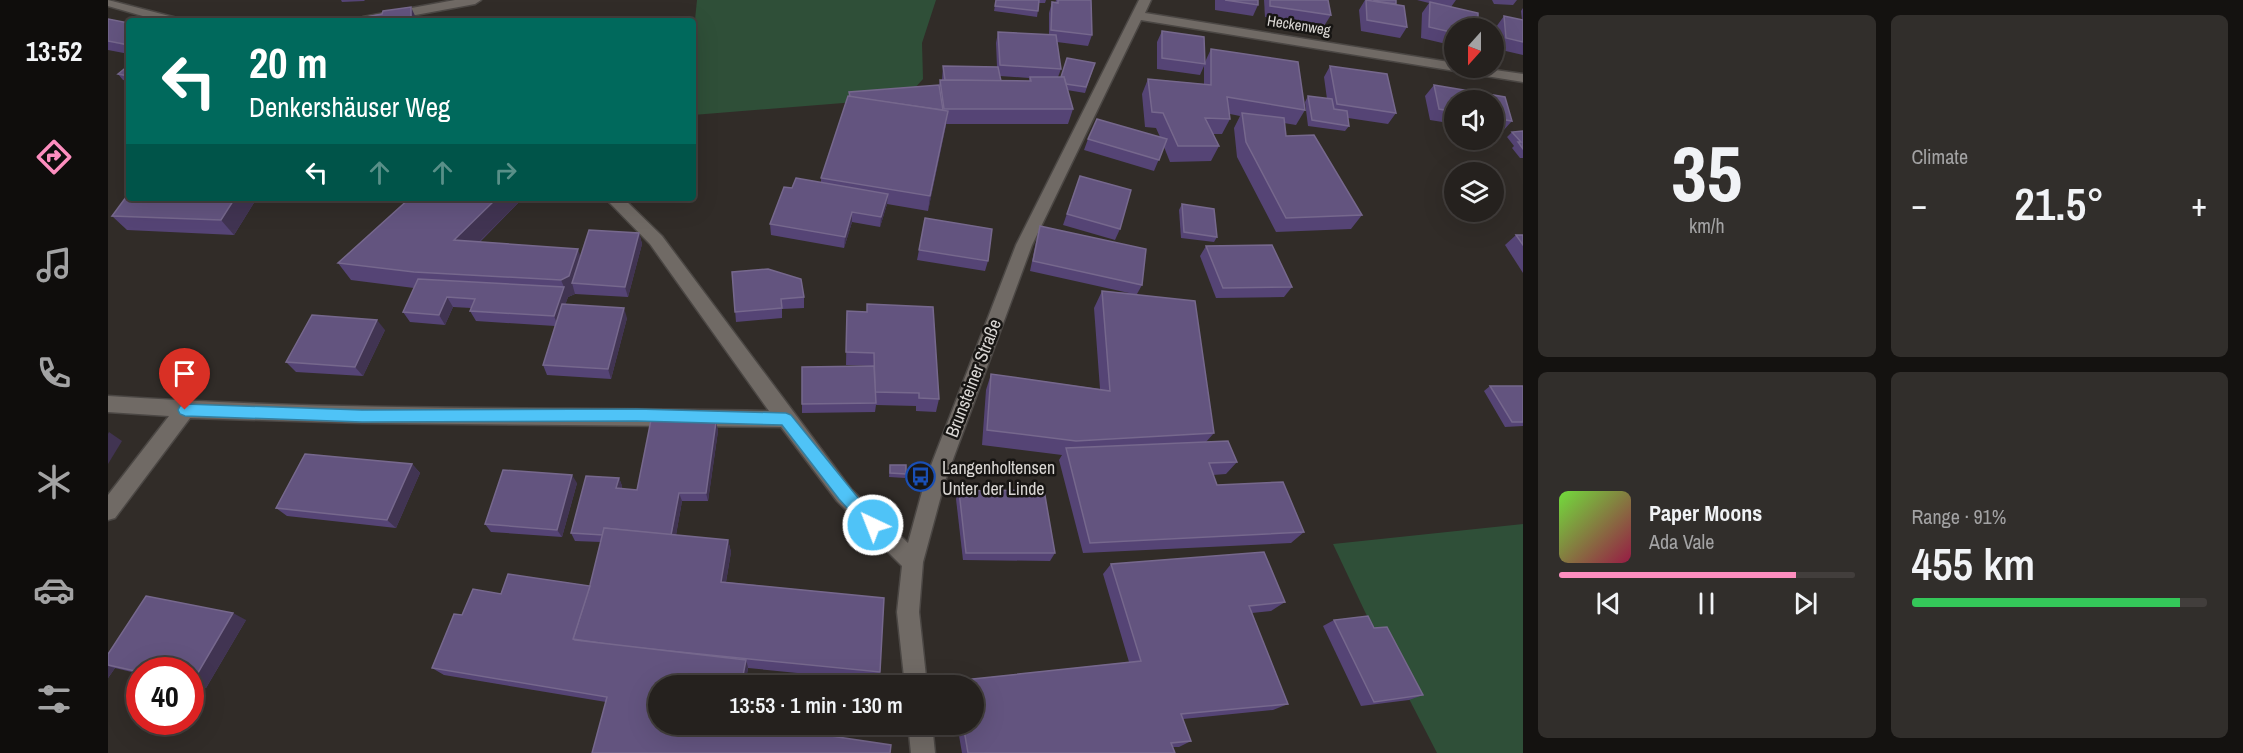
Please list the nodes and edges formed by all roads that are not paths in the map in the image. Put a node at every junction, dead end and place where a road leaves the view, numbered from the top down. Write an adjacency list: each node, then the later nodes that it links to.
1 (475, 0): 6 (street)
2 (1145, 0): 4 (street, Brunsteiner Straße)
3 (108, 2): 5 (street)
4 (1138, 16): 7 (street, Heckenweg); 15 (street, Brunsteiner Straße)
5 (163, 18)
6 (379, 18)
7 (1444, 65)
8 (1504, 75): 9 (street, Heckenweg)
9 (1523, 78)
10 (616, 201): 13 (street)
11 (108, 404): 12 (street)
12 (185, 410): 13 (street); 14 (street)
13 (786, 419): 15 (street)
14 (108, 512)
15 (913, 562): 16 (street, Brunsteiner Straße)
16 (915, 675)
17 (921, 735): 18 (street)
18 (923, 753)

